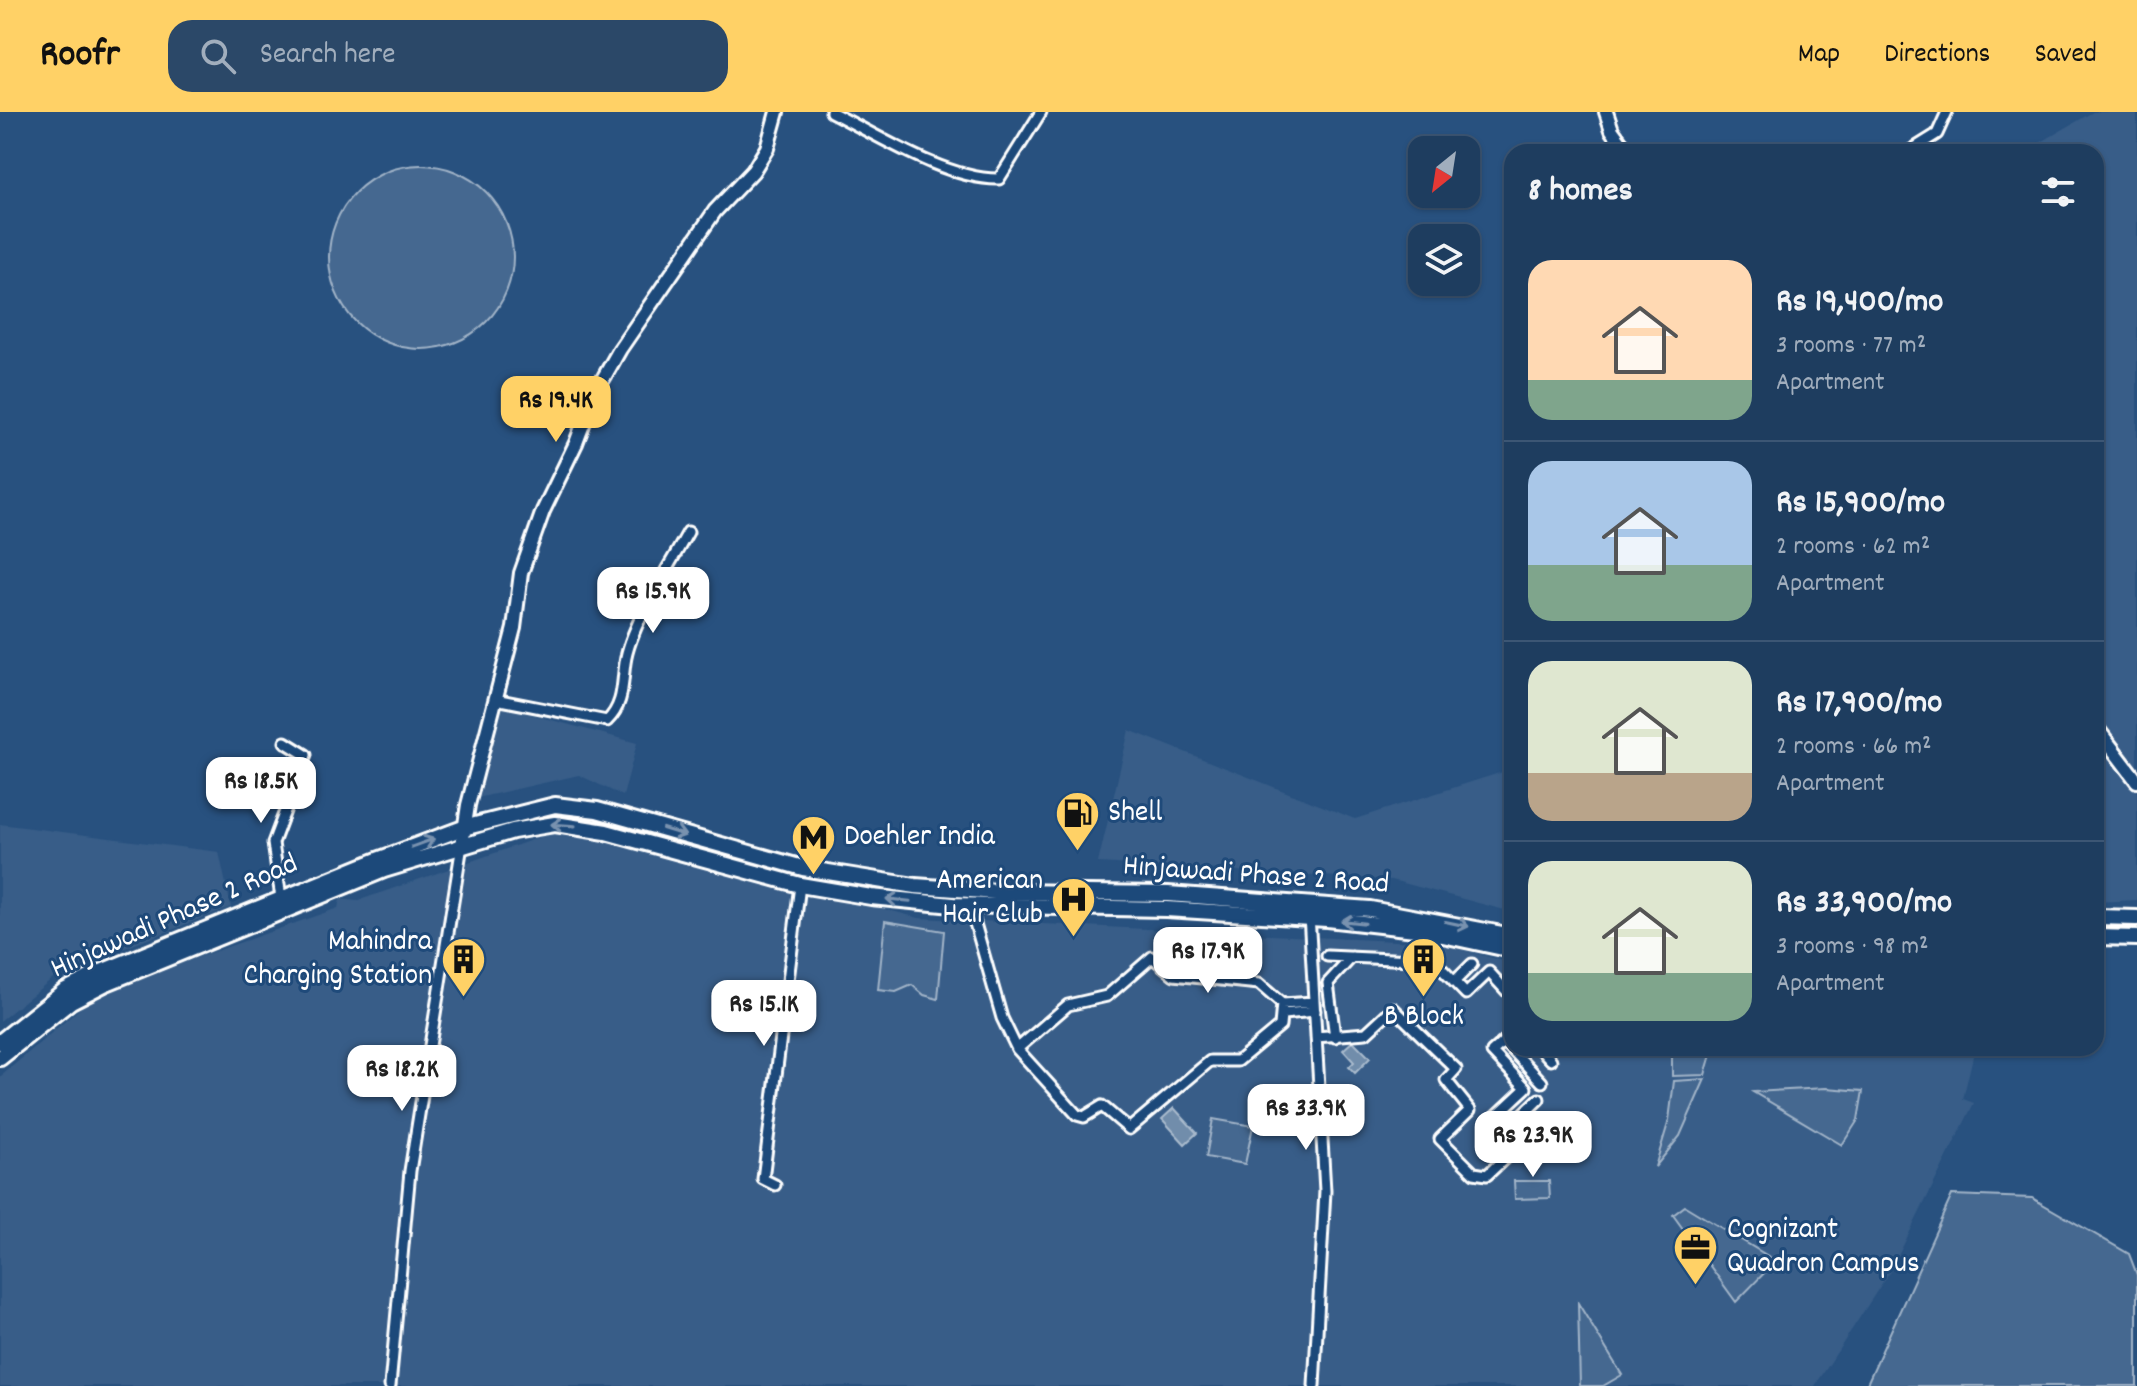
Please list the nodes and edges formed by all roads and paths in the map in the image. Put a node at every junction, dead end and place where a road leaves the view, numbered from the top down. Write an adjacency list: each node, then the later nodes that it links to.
1 (777, 112): 9 (street)
2 (831, 112): 3 (street)
3 (1041, 112)
4 (1606, 112): 6 (street)
5 (1947, 112): 7 (street)
6 (1622, 144)
7 (1921, 144)
8 (688, 532): 9 (street)
9 (495, 699): 13 (street)
10 (2104, 738): 12 (street)
11 (285, 742): 17 (street)
12 (2137, 781)
13 (463, 828): 14 (street); 15 (main road, Hinjawadi Phase 2 Road, one-way to 15); 17 (main road, Hinjawadi Phase 2 Road, one-way to 13)
14 (462, 845): 16 (main road, Hinjawadi Phase 2 Road, one-way to 14); 30 (main road, Hinjawadi Phase 2 Road); 50 (street)
15 (803, 868): 16 (main road); 19 (main road, Hinjawadi Phase 2 Road)
16 (800, 885): 18 (main road, Hinjawadi Phase 2 Road, one-way to 16); 49 (street)
17 (281, 898): 30 (main road, Hinjawadi Phase 2 Road)
18 (970, 906): 19 (main road, Hinjawadi Phase 2 Road); 38 (street)
19 (1309, 911): 22 (main road, Hinjawadi Phase 2 Road, one-way to 22); 25 (main road, Hinjawadi Phase 2 Road, one-way to 19); 32 (street)
20 (2104, 917): 21 (main road)
21 (2137, 918)
22 (1504, 934)
23 (2104, 937): 24 (main road)
24 (2137, 938)
25 (1504, 948)
26 (1352, 957): 28 (street); 29 (street); 29 (street)
27 (1472, 964): 28 (street)
28 (1454, 982): 31 (street)
29 (1328, 983): 35 (street)
30 (91, 984): 37 (main road, Hinjawadi Phase 2 Road); 41 (main road, Hinjawadi Phase 2 Road)
31 (1504, 986)
32 (1315, 1007): 33 (street); 34 (street)
33 (1282, 1009): 38 (street); 38 (street)
34 (1316, 1037): 35 (street); 51 (street)
35 (1335, 1037): 47 (street)
36 (1504, 1041): 46 (street)
37 (0, 1042)
38 (1017, 1049)
39 (1518, 1056): 43 (street)
40 (1547, 1056): 42 (street)
41 (0, 1058)
42 (1551, 1060)
43 (1542, 1082)
44 (1539, 1099): 46 (street)
45 (1543, 1122): 47 (street)
46 (1508, 1129): 47 (street)
47 (1520, 1144): 48 (street)
48 (1548, 1149)
49 (775, 1185)
50 (390, 1386)
51 (1314, 1386)

